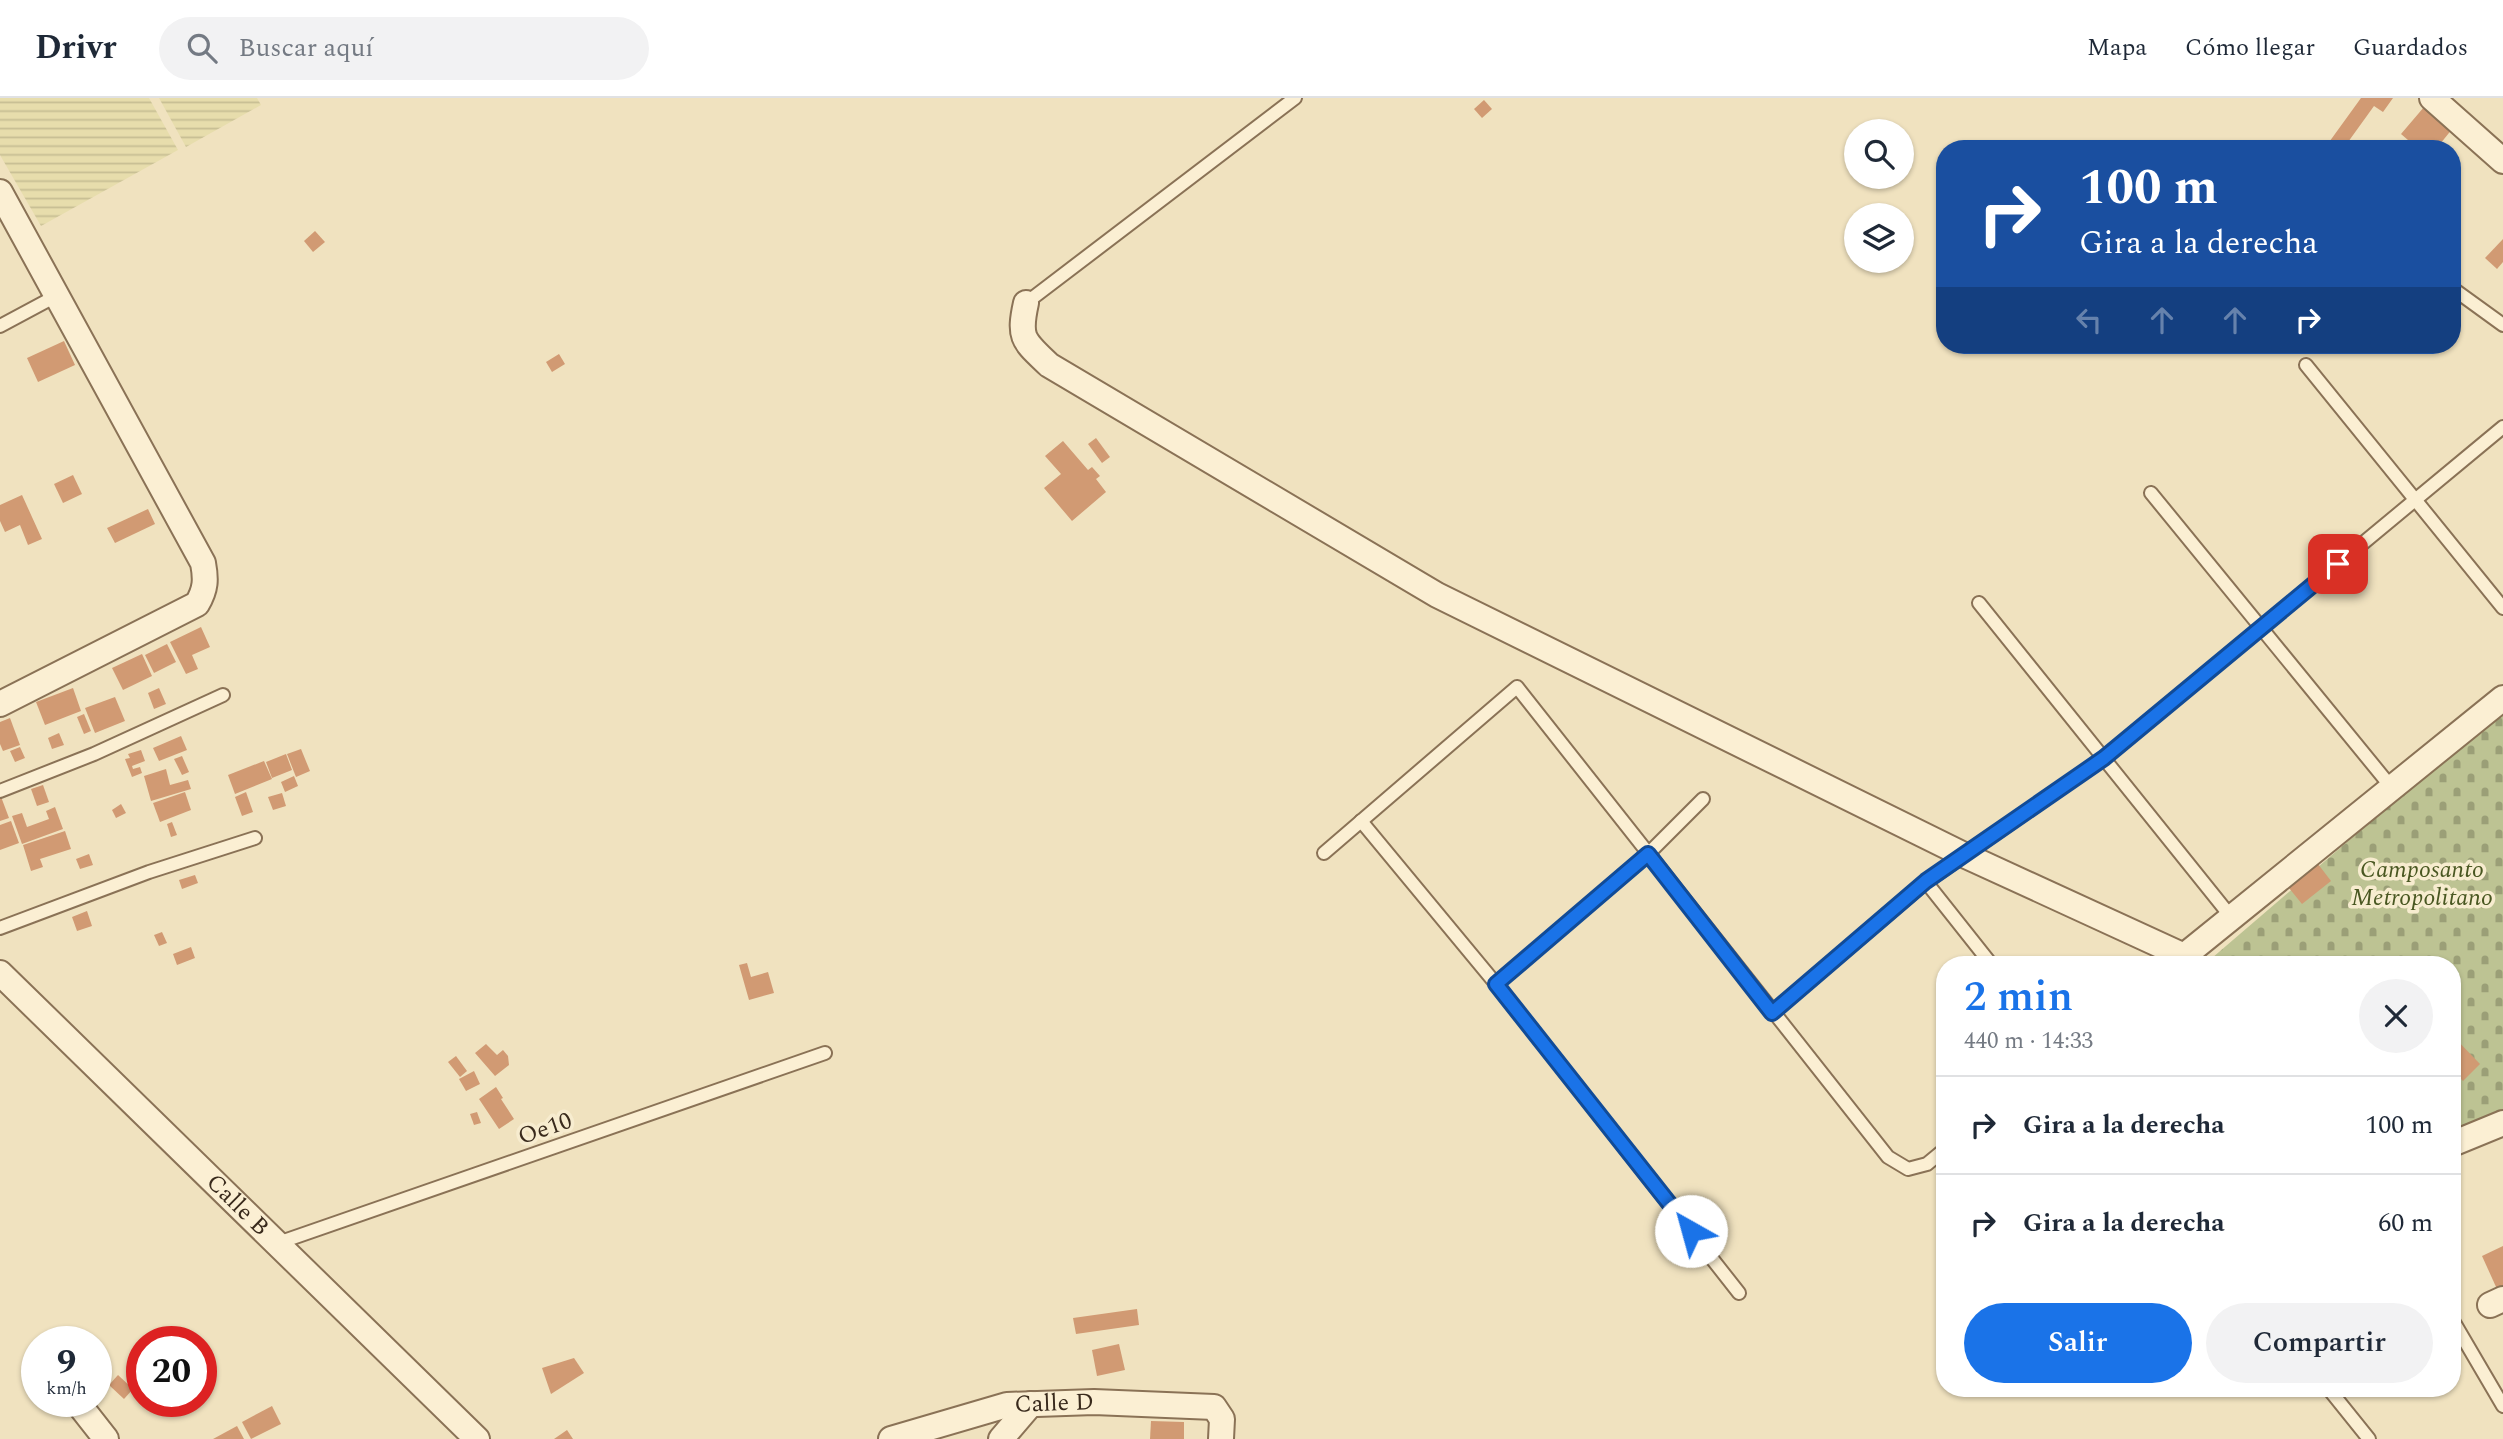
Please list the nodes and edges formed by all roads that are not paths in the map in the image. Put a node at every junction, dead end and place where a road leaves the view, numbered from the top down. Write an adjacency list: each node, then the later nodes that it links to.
1 (1295, 98): 7 (lane)
2 (2435, 99): 3 (street)
3 (2503, 161)
4 (0, 192): 6 (street)
5 (2461, 295): 8 (lane)
6 (56, 296): 9 (lane); 19 (street)
7 (1026, 303): 28 (street)
8 (2503, 325)
9 (0, 326)
10 (2306, 365): 13 (lane)
11 (2503, 427): 13 (lane)
12 (2151, 493): 16 (lane)
13 (2416, 499): 15 (lane); 16 (lane)
14 (1979, 603): 20 (lane)
15 (2503, 608)
16 (2261, 628): 20 (lane); 21 (lane)
17 (223, 695): 22 (lane)
18 (2503, 698): 21 (street)
19 (0, 704)
20 (2104, 758): 28 (lane); 30 (lane)
21 (2392, 788): 30 (street)
22 (0, 791)
23 (1703, 799): 27 (lane)
24 (1362, 821): 26 (lane); 27 (lane); 36 (lane)
25 (255, 838): 31 (lane)
26 (1324, 853)
27 (1648, 854): 36 (lane); 37 (lane)
28 (1964, 855): 29 (lane); 33 (street)
29 (1926, 881): 32 (lane); 37 (lane)
30 (2232, 918): 34 (street)
31 (0, 928)
32 (1986, 956)
33 (2174, 956)
34 (2187, 956)
35 (0, 973): 42 (street, Calle B)
36 (1496, 984): 43 (lane)
37 (1772, 1013): 41 (lane)
38 (825, 1053): 42 (lane, Oe10)
39 (2503, 1123): 40 (street)
40 (2461, 1140)
41 (1936, 1157)
42 (278, 1243): 50 (street, Calle B)
43 (1740, 1293)
44 (2461, 1334): 47 (lane)
45 (2335, 1397): 54 (lane)
46 (1031, 1404): 51 (street, Calle D); 52 (street); 53 (street, Calle D)
47 (2503, 1406)
48 (89, 1417): 49 (street)
49 (106, 1439)
50 (477, 1439)
51 (891, 1439)
52 (1001, 1439)
53 (1221, 1439)
54 (2369, 1439)

